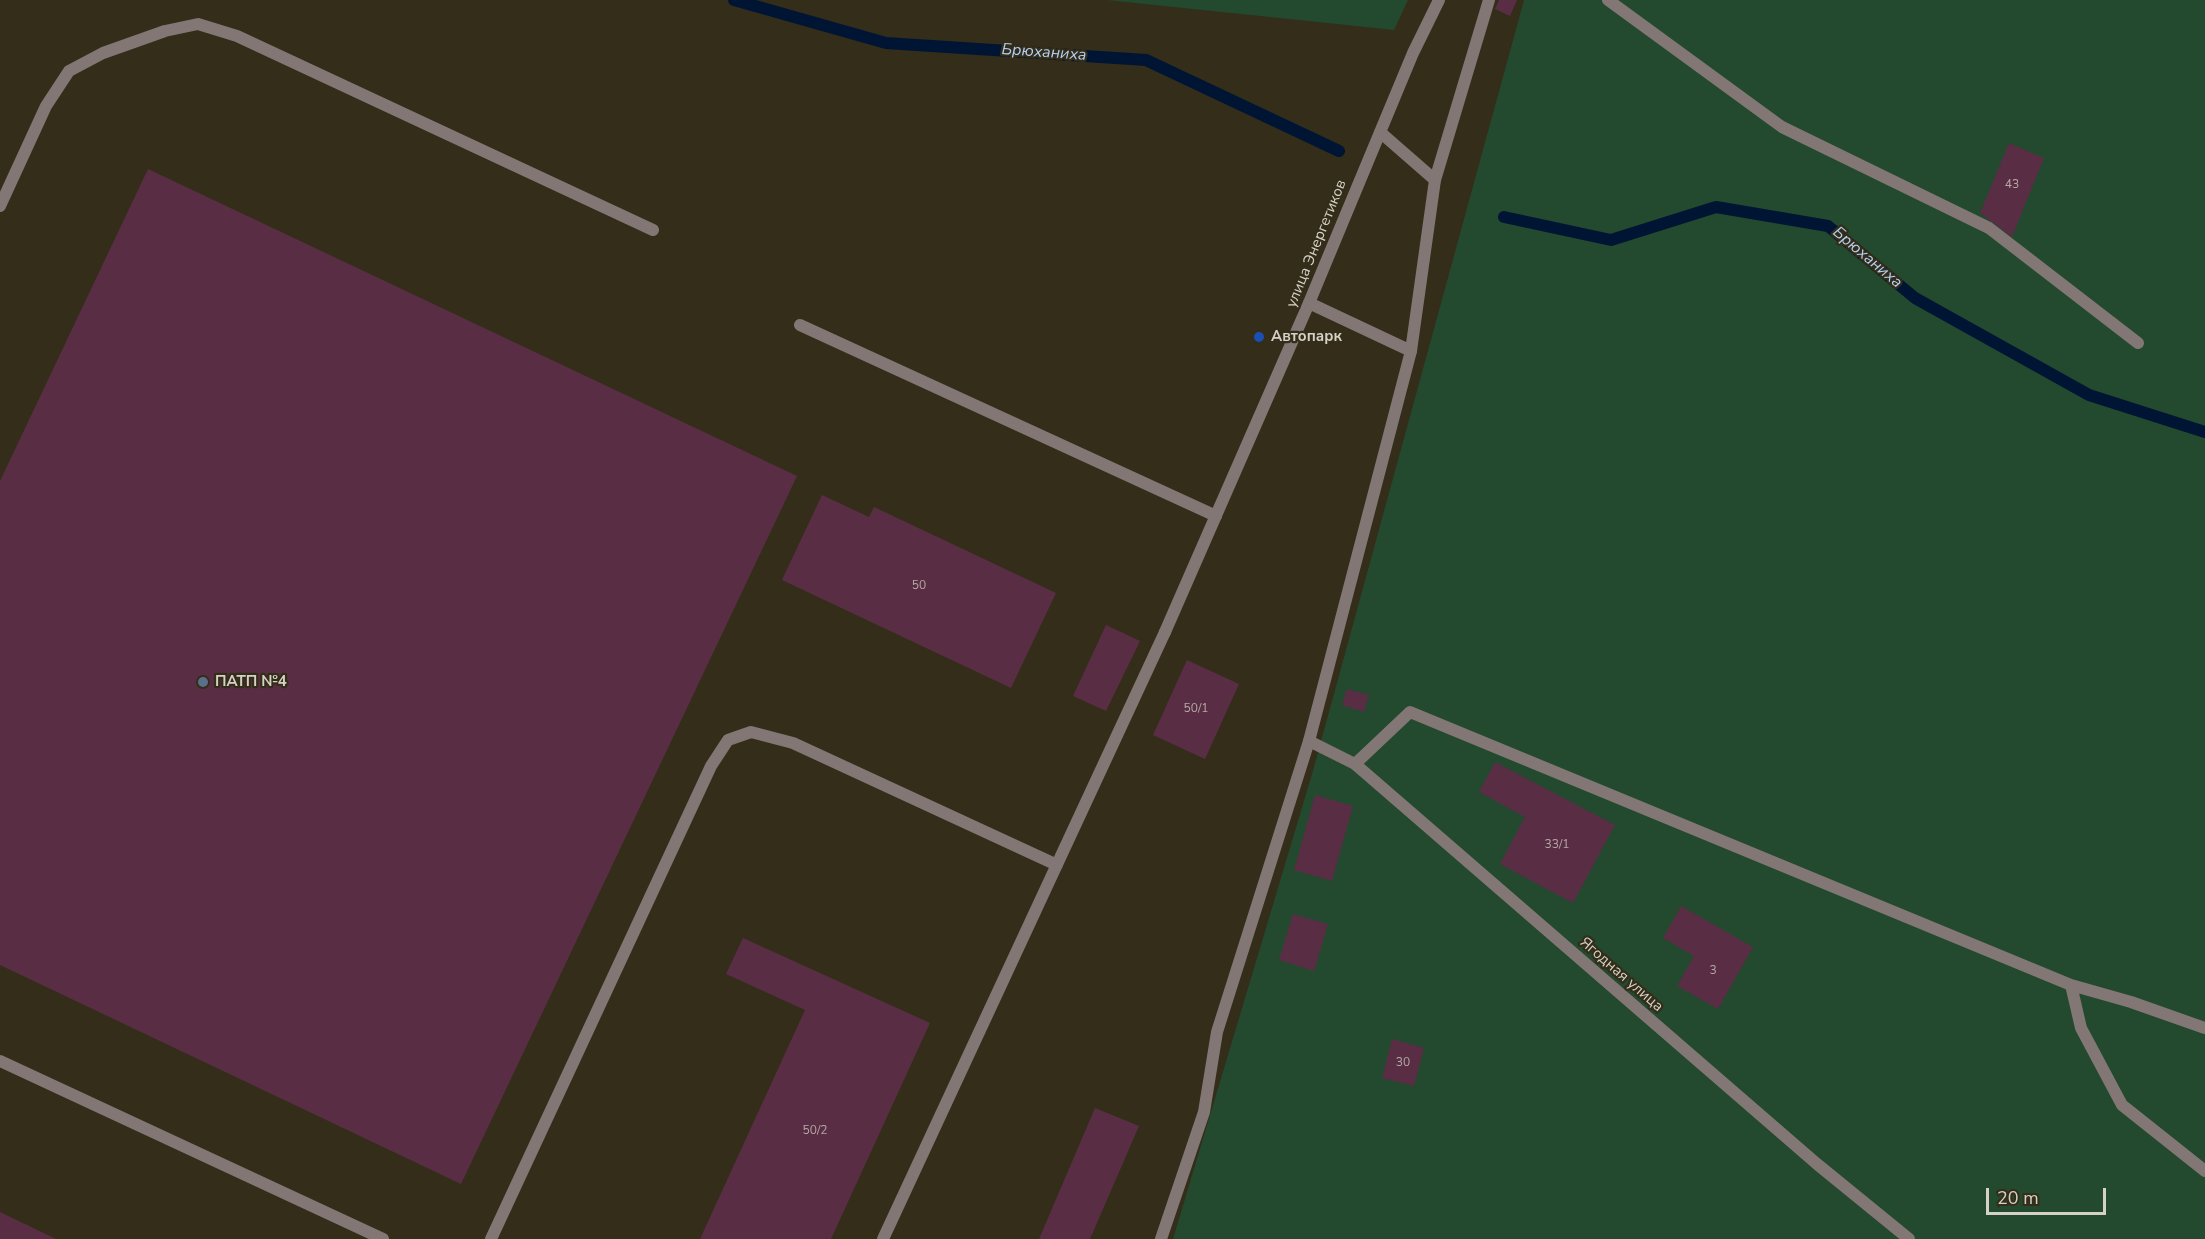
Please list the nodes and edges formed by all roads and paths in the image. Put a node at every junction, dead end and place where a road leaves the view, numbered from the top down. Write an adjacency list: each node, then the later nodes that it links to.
1 (1439, 0): 4 (street, улица Энергетиков)
2 (1489, 0): 5 (street)
3 (1608, 0): 10 (street)
4 (1380, 132): 5 (street); 8 (street, улица Энергетиков)
5 (1435, 180): 11 (street)
6 (0, 206): 7 (street)
7 (653, 230)
8 (1309, 303): 11 (street); 12 (street, улица Энергетиков)
9 (800, 325): 12 (street)
10 (2138, 343)
11 (1411, 351): 13 (street)
12 (1216, 516): 15 (street, улица Энергетиков)
13 (1309, 741): 14 (street, Ягодная улица); 23 (street)
14 (1355, 764): 16 (street); 24 (street, Ягодная улица)
15 (1057, 865): 21 (street); 22 (street, улица Энергетиков)
16 (2071, 984): 17 (street); 19 (street)
17 (2205, 1028)
18 (0, 1061): 20 (street)
19 (2205, 1171)
20 (383, 1239)
21 (491, 1239)
22 (884, 1239)
23 (1161, 1239)
24 (1909, 1239)

